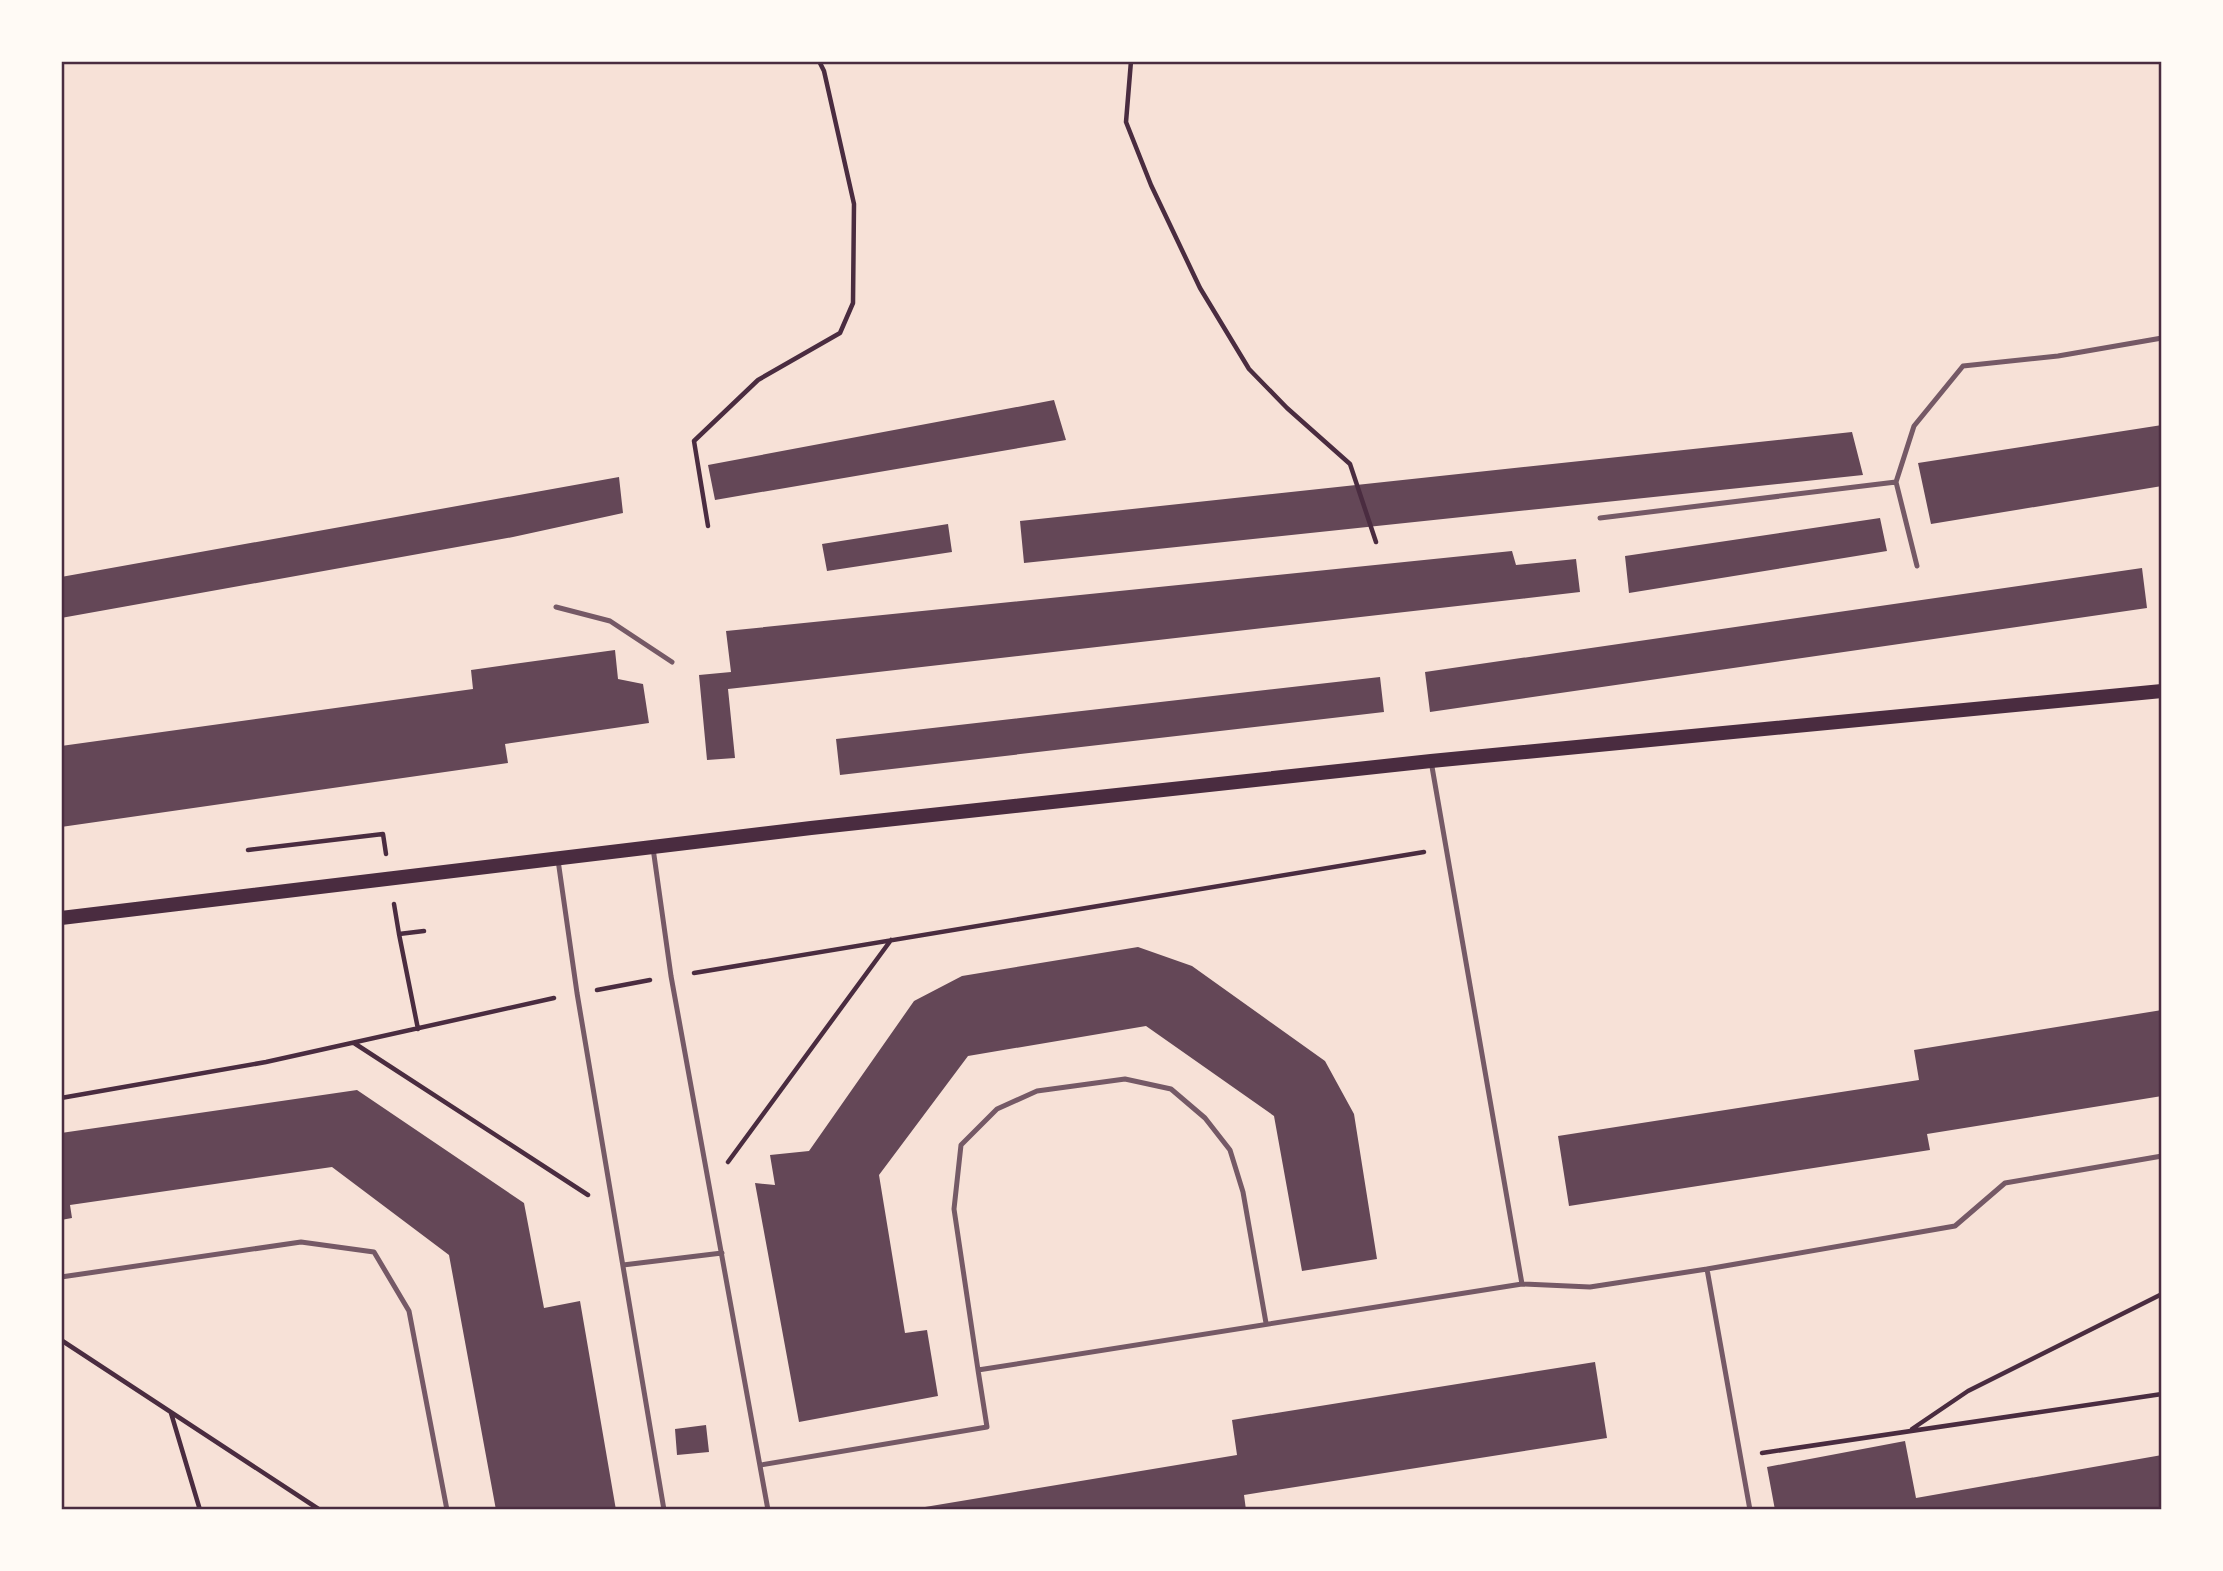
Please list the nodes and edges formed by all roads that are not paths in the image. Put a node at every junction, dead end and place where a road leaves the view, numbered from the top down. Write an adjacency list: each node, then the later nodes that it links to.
1 (2162, 338): 2 (lane)
2 (1896, 482): 3 (lane); 4 (lane)
3 (1600, 518)
4 (1917, 566)
5 (556, 607): 6 (lane)
6 (672, 662)
7 (2162, 691): 8 (main road)
8 (1431, 761): 9 (main road); 17 (lane)
9 (653, 848): 10 (main road); 13 (lane)
10 (558, 860): 11 (main road); 14 (lane)
11 (61, 918)
12 (2162, 1156): 15 (lane)
13 (722, 1253): 14 (lane); 20 (lane)
14 (623, 1265): 22 (lane)
15 (1707, 1269): 17 (lane); 24 (lane)
16 (61, 1277): 21 (lane)
17 (1522, 1284): 18 (lane)
18 (1266, 1323): 19 (lane); 19 (lane)
19 (978, 1370): 20 (lane)
20 (761, 1465): 23 (lane)
21 (447, 1510)
22 (664, 1510)
23 (768, 1510)
24 (1750, 1510)

